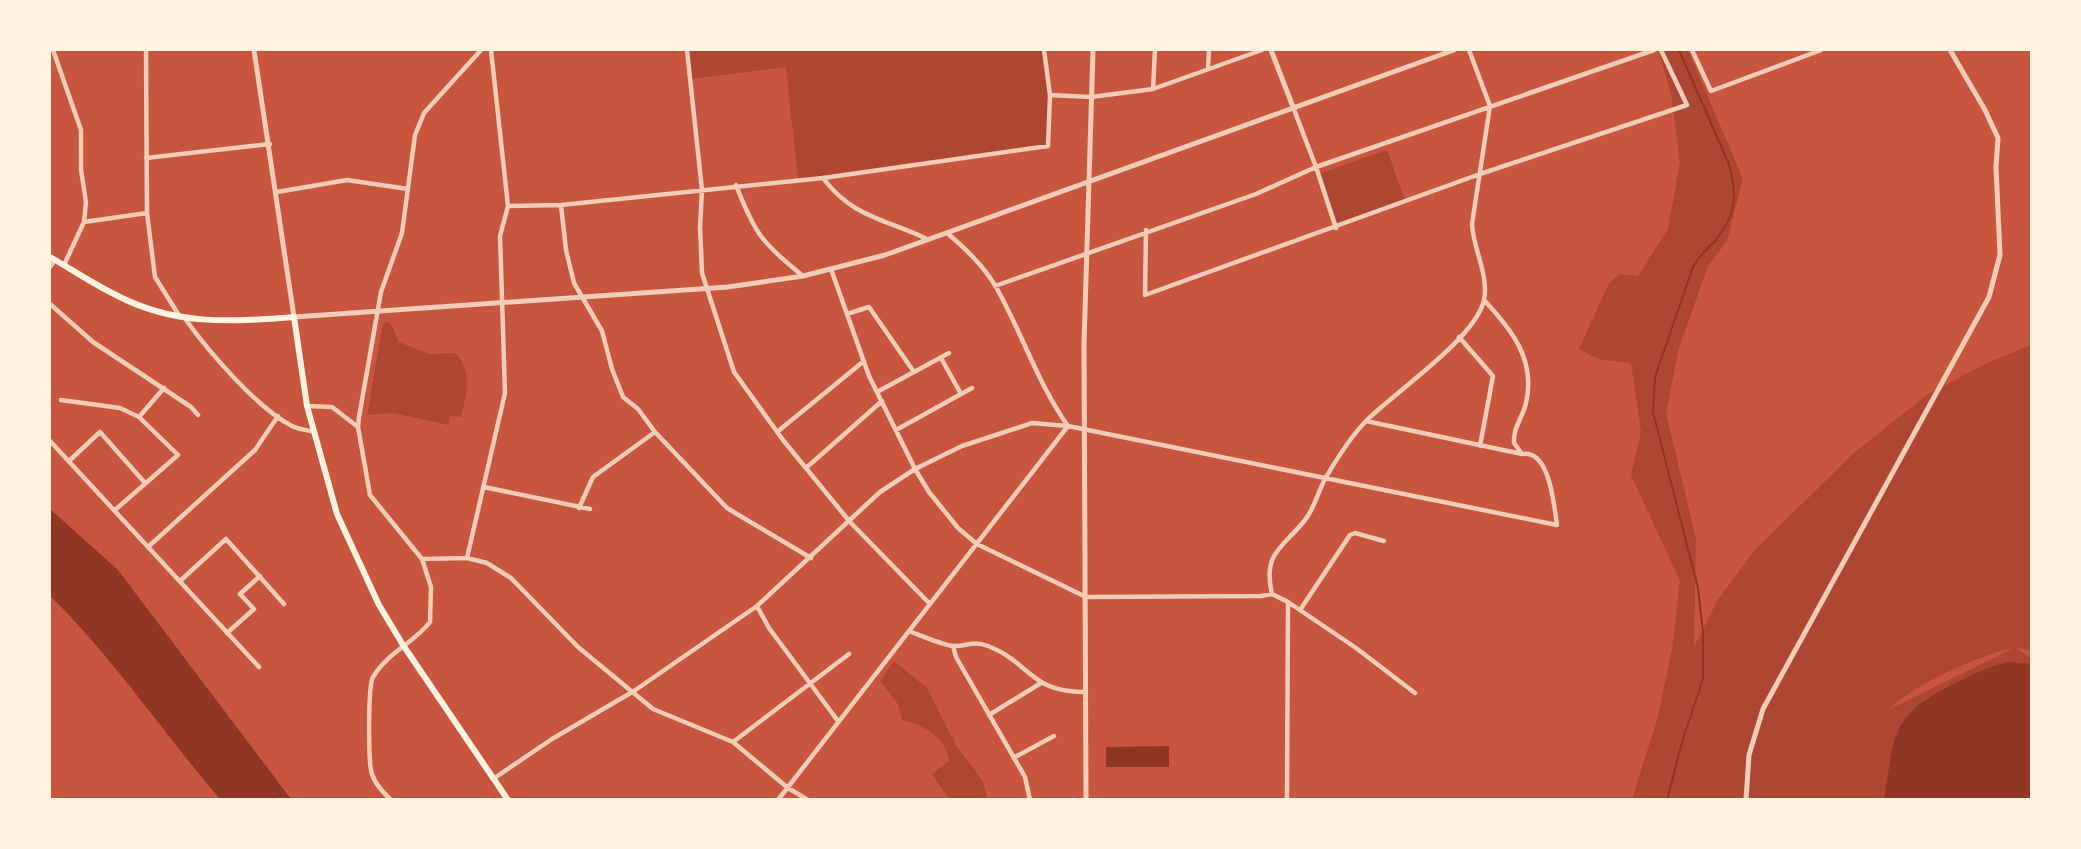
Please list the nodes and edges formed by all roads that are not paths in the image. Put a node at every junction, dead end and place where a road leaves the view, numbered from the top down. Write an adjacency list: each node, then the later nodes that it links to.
1 (53, 50): 39 (street)
2 (146, 50): 27 (street)
3 (254, 50): 26 (street)
4 (481, 50): 33 (street)
5 (491, 50): 37 (street)
6 (687, 50): 34 (street)
7 (1044, 50): 22 (street)
8 (1093, 50): 23 (street)
9 (1155, 50): 21 (street)
10 (1209, 50): 20 (street)
11 (1262, 50): 20 (street)
12 (1271, 50): 25 (street)
13 (1454, 50): 25 (street)
14 (1469, 50): 24 (street)
15 (1654, 50): 24 (street)
16 (1661, 50): 29 (street)
17 (1692, 50): 18 (street)
18 (1821, 50)
19 (1950, 50): 136 (street)
20 (1208, 69): 21 (street)
21 (1153, 89): 23 (street)
22 (1050, 95): 23 (street); 30 (street)
23 (1091, 97): 31 (street)
24 (1490, 106): 28 (street); 29 (street)
25 (1293, 107): 28 (street); 31 (street)
26 (270, 144): 27 (street); 35 (street)
27 (146, 158): 38 (street)
28 (1316, 167): 40 (street); 41 (street)
29 (1480, 174): 40 (street); 53 (street)
30 (823, 178): 32 (street); 43 (street)
31 (1088, 184): 42 (street); 44 (street)
32 (736, 185): 34 (street); 49 (street)
33 (408, 189): 35 (street); 56 (street)
34 (702, 190): 36 (street); 51 (street)
35 (277, 192): 58 (street)
36 (561, 205): 37 (street); 52 (street)
37 (508, 206): 55 (street)
38 (147, 213): 39 (street); 59 (street)
39 (84, 222): 46 (street)
40 (1336, 228): 41 (street)
41 (1146, 230): 44 (street)
42 (947, 232): 43 (street); 50 (street)
43 (927, 239): 48 (street)
44 (1087, 252): 50 (street); 79 (street)
45 (52, 259): 46 (main road); 47 (street)
46 (64, 265): 59 (main road)
47 (50, 267)
48 (831, 269): 49 (street); 57 (street)
49 (803, 276): 51 (street)
50 (995, 286): 76 (street)
51 (706, 289): 52 (street); 82 (street)
52 (585, 299): 55 (street); 81 (street)
53 (1484, 300): 60 (street); 85 (street)
54 (50, 304): 65 (street)
55 (504, 304): 56 (street); 91 (street)
56 (377, 310): 58 (street); 77 (street)
57 (847, 314): 63 (street); 64 (street)
58 (294, 317): 59 (main road); 71 (main road)
59 (183, 319): 73 (street)
60 (1459, 337): 75 (street); 84 (street)
61 (949, 353): 62 (street)
62 (941, 358): 64 (street); 68 (street)
63 (864, 361): 67 (street); 82 (street)
64 (914, 372): 67 (street)
65 (164, 388): 72 (street); 74 (street)
66 (972, 388): 68 (street)
67 (877, 392): 70 (street)
68 (961, 394): 78 (street)
69 (61, 400): 74 (street)
70 (882, 401): 78 (street); 87 (street)
71 (307, 406): 77 (street); 80 (main road)
72 (198, 415)
73 (278, 416): 80 (street); 98 (street)
74 (139, 417): 90 (street)
75 (1366, 421): 84 (street); 89 (street)
76 (1068, 426): 79 (street); 88 (street); 97 (street)
77 (358, 427): 101 (street)
78 (896, 430): 88 (street)
79 (1083, 431): 89 (street); 105 (street)
80 (315, 432): 113 (main road)
81 (655, 432): 92 (street); 100 (street)
82 (777, 432): 87 (street)
83 (50, 441): 86 (street)
84 (1480, 446): 85 (street)
85 (1522, 454): 89 (street)
86 (69, 461): 90 (street); 93 (street)
87 (806, 468): 95 (street)
88 (915, 469): 95 (street); 97 (street)
89 (1326, 478): 104 (street)
90 (145, 483): 93 (street)
91 (484, 487): 92 (street); 99 (street)
92 (579, 508): 94 (street)
93 (115, 510): 98 (street)
94 (590, 510)
95 (850, 522): 100 (street); 107 (street)
96 (1384, 541): 110 (street)
97 (977, 544): 105 (street); 107 (street)
98 (148, 547): 103 (street)
99 (467, 558): 101 (street); 119 (street)
100 (811, 558): 109 (street)
101 (422, 559): 113 (street)
102 (260, 576): 103 (street); 108 (street); 112 (street)
103 (180, 581): 112 (street)
104 (1272, 594): 105 (street); 106 (street)
105 (1086, 597): 120 (street)
106 (1288, 602): 110 (street); 135 (street)
107 (929, 603): 111 (street)
108 (284, 604)
109 (757, 606): 117 (street); 119 (street)
110 (1300, 610): 121 (street)
111 (909, 631): 114 (street); 123 (street)
112 (227, 633): 116 (street)
113 (403, 645): 127 (main road); 129 (street)
114 (953, 646): 118 (street); 122 (street)
115 (849, 654): 117 (street)
116 (259, 667)
117 (810, 683): 123 (street); 125 (street)
118 (1041, 683): 120 (street); 122 (street)
119 (634, 691): 125 (street); 127 (street)
120 (1086, 692): 134 (street)
121 (1415, 693)
122 (989, 714): 126 (street)
123 (838, 721): 128 (street)
124 (1054, 736): 126 (street)
125 (733, 742): 128 (street)
126 (1015, 757): 133 (street)
127 (493, 779): 130 (main road)
128 (788, 788): 131 (street); 132 (street)
129 (391, 800)
130 (508, 800)
131 (778, 800)
132 (808, 800)
133 (1030, 800)
134 (1086, 800)
135 (1287, 800)
136 (1746, 800)

